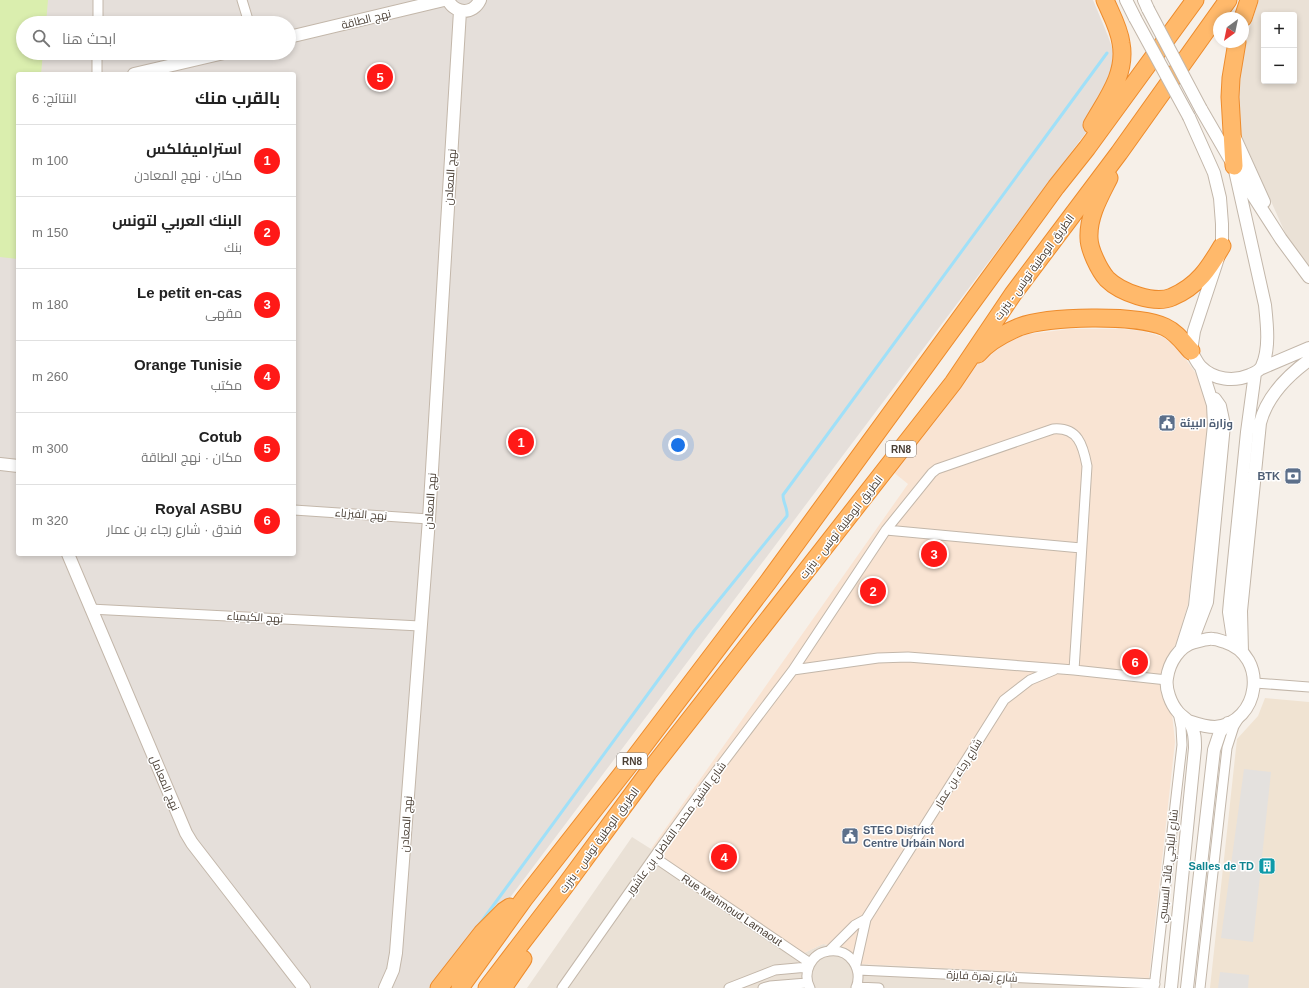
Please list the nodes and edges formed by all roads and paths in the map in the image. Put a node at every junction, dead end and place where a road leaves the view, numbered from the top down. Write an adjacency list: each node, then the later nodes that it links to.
1 (98, 0): 14 (street)
2 (242, 0): 15 (street)
3 (444, 0): 16 (street, نهج الطاقة)
4 (448, 0): 12 (street)
5 (480, 0): 12 (street)
6 (1105, 0): 25 (highway)
7 (1126, 0): 27 (street, bridge)
8 (1228, 0): 23 (highway, الطريق الوطنية تونس - بنزرت / RN8)
9 (1249, 0): 13 (highway)
10 (1195, 1): 25 (highway, الطريق الوطنية تونس - بنزرت / RN8)
11 (1146, 4): 24 (street, bridge)
12 (460, 11): 39 (street, نهج المعادن)
13 (1245, 12)
14 (98, 16)
15 (247, 16)
16 (296, 36)
17 (1236, 48): 22 (highway)
18 (97, 60): 20 (street)
19 (194, 60): 21 (street)
20 (97, 72)
21 (143, 72)
22 (1232, 131): 24 (highway); 26 (street)
23 (1119, 152): 27 (highway); 34 (highway, الطريق الوطنية تونس - بنزرت / RN8)
24 (1234, 166): 26 (street); 33 (street)
25 (1056, 187): 60 (highway, الطريق الوطنية تونس - بنزرت / RN8)
26 (1281, 239): 28 (street)
27 (1222, 246): 30 (street)
28 (1309, 278)
29 (1309, 348): 33 (street)
30 (1191, 351): 32 (street); 34 (highway)
31 (1309, 360): 46 (street)
32 (1201, 367): 33 (street); 35 (street)
33 (1258, 370): 46 (street)
34 (953, 383): 59 (highway, الطريق الوطنية تونس - بنزرت / RN8)
35 (1209, 390): 45 (street); 47 (street)
36 (0, 464): 37 (street)
37 (16, 466)
38 (296, 510): 39 (street, نهج الفيزياء)
39 (429, 519): 44 (street, نهج المعادن)
40 (886, 530): 41 (street); 41 (street, شارع الشيخ محمد الفاضل بن عاشور); 49 (street, شارع الشيخ محمد الفاضل بن عاشور)
41 (1081, 548): 50 (street, شارع الشيخ محمد الفاضل بن عاشور)
42 (69, 556): 43 (street, نهج المعامل)
43 (90, 609): 44 (street, نهج الكيمياء); 68 (street, نهج المعامل)
44 (420, 626): 69 (street, نهج المعادن)
45 (1192, 643): 46 (street); 47 (street)
46 (1238, 648): 52 (street)
47 (1181, 650): 51 (street)
48 (1057, 669): 49 (street); 50 (street); 61 (street, شارع رجاء بن عمار)
49 (793, 670): 58 (street, شارع الشيخ محمد الفاضل بن عاشور)
50 (1074, 670): 51 (street)
51 (1167, 680): 54 (street)
52 (1255, 683): 53 (street); 55 (street)
53 (1309, 687)
54 (1178, 712): 56 (street); 67 (street, شارع الباجي قائد السبسي)
55 (1240, 716): 57 (street); 82 (street)
56 (1188, 721): 57 (street); 80 (street)
57 (1228, 723): 81 (street)
58 (654, 856): 63 (street, Rue Mahmoud Larnaout); 74 (street, شارع الشيخ محمد الفاضل بن عاشور)
59 (562, 890): 72 (highway, الطريق الوطنية تونس - بنزرت / RN8); 73 (highway, RN8)
60 (524, 899): 70 (highway); 71 (highway, الطريق الوطنية تونس - بنزرت / RN8)
61 (866, 919): 62 (street, شارع رجاء بن عمار); 64 (street, شارع رجاء بن عمار)
62 (829, 950): 63 (street, شارع رجاء بن عمار); 64 (street)
63 (809, 965): 66 (street); 75 (street)
64 (857, 967): 65 (street, شارع زهرة فايزة); 77 (street, شارع رجاء بن عمار)
65 (1006, 977): 67 (street, شارع زهرة فايزة); 79 (street)
66 (808, 985): 76 (street)
67 (1154, 986)
68 (304, 988)
69 (385, 988)
70 (439, 988)
71 (460, 988)
72 (487, 988)
73 (503, 988)
74 (562, 988)
75 (729, 988)
76 (763, 988)
77 (856, 988): 78 (street)
78 (879, 988)
79 (1006, 988)
80 (1171, 988)
81 (1187, 988)
82 (1200, 988)

